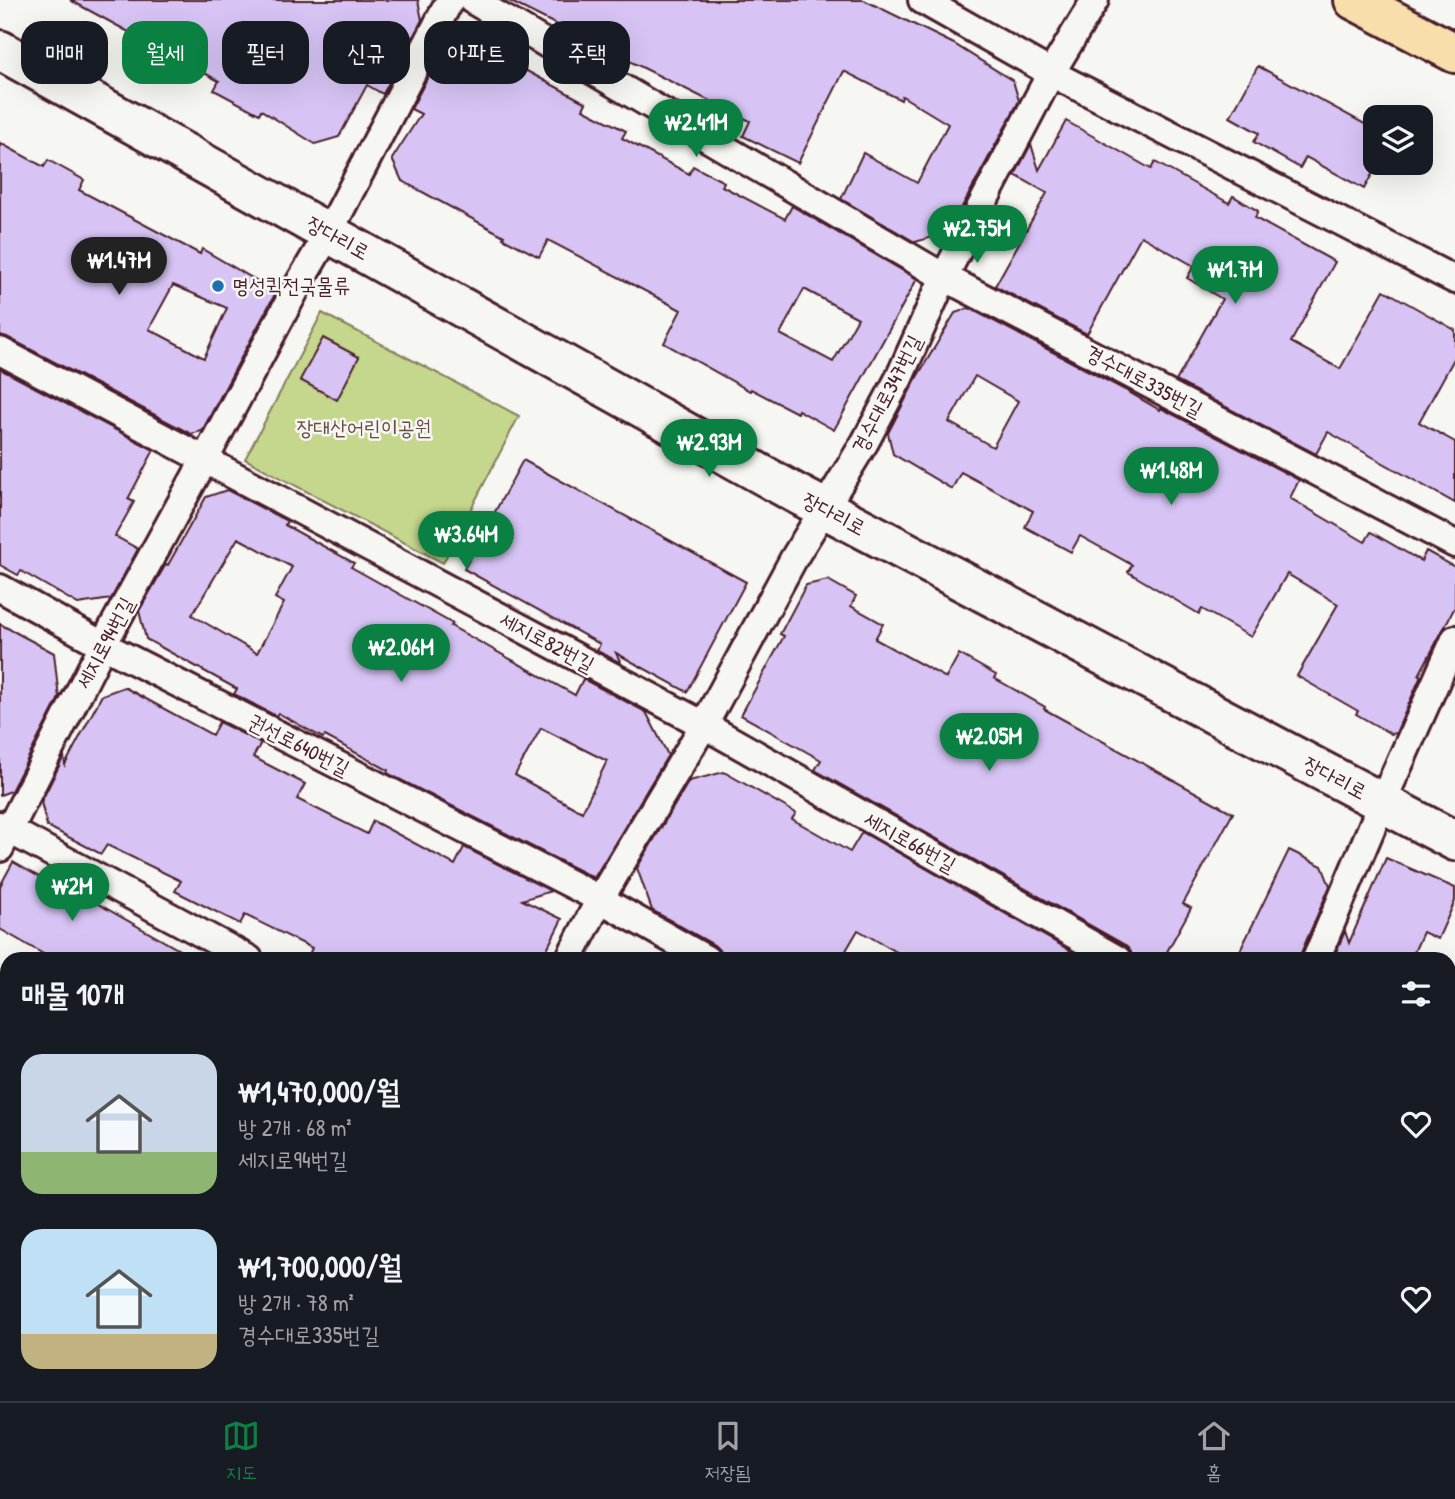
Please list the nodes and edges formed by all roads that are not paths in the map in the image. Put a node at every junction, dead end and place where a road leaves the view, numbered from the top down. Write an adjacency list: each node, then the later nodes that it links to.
1 (450, 0): 9 (street, 세지로94번길)
2 (472, 0): 10 (street)
3 (922, 0): 8 (street)
4 (1095, 0): 8 (street, 경수대로347번길)
5 (1354, 0): 7 (main road)
6 (0, 50): 9 (street, 장다리로)
7 (1455, 53)
8 (1051, 73): 10 (street, 경수대로347번길); 11 (street)
9 (327, 234): 13 (street, 세지로94번길); 14 (street, 장다리로)
10 (944, 277): 14 (street, 경수대로347번길); 15 (street, 경수대로335번길)
11 (1455, 280)
12 (0, 351): 13 (street)
13 (205, 459): 18 (street, 세지로94번길); 19 (street, 세지로82번길)
14 (824, 508): 19 (street); 20 (street, 장다리로)
15 (1455, 544)
16 (0, 588): 18 (street, 권선로640번길)
17 (1455, 639): 20 (street)
18 (103, 645): 21 (street, 세지로94번길); 23 (street, 권선로640번길)
19 (704, 725): 23 (street); 27 (street, 세지로66번길)
20 (1382, 803): 22 (street, 장다리로); 28 (street)
21 (3, 834): 24 (street)
22 (1455, 841)
23 (600, 899): 25 (street); 26 (street, 권선로640번길)
24 (234, 952)
25 (573, 952)
26 (694, 952)
27 (1105, 952)
28 (1320, 952)

